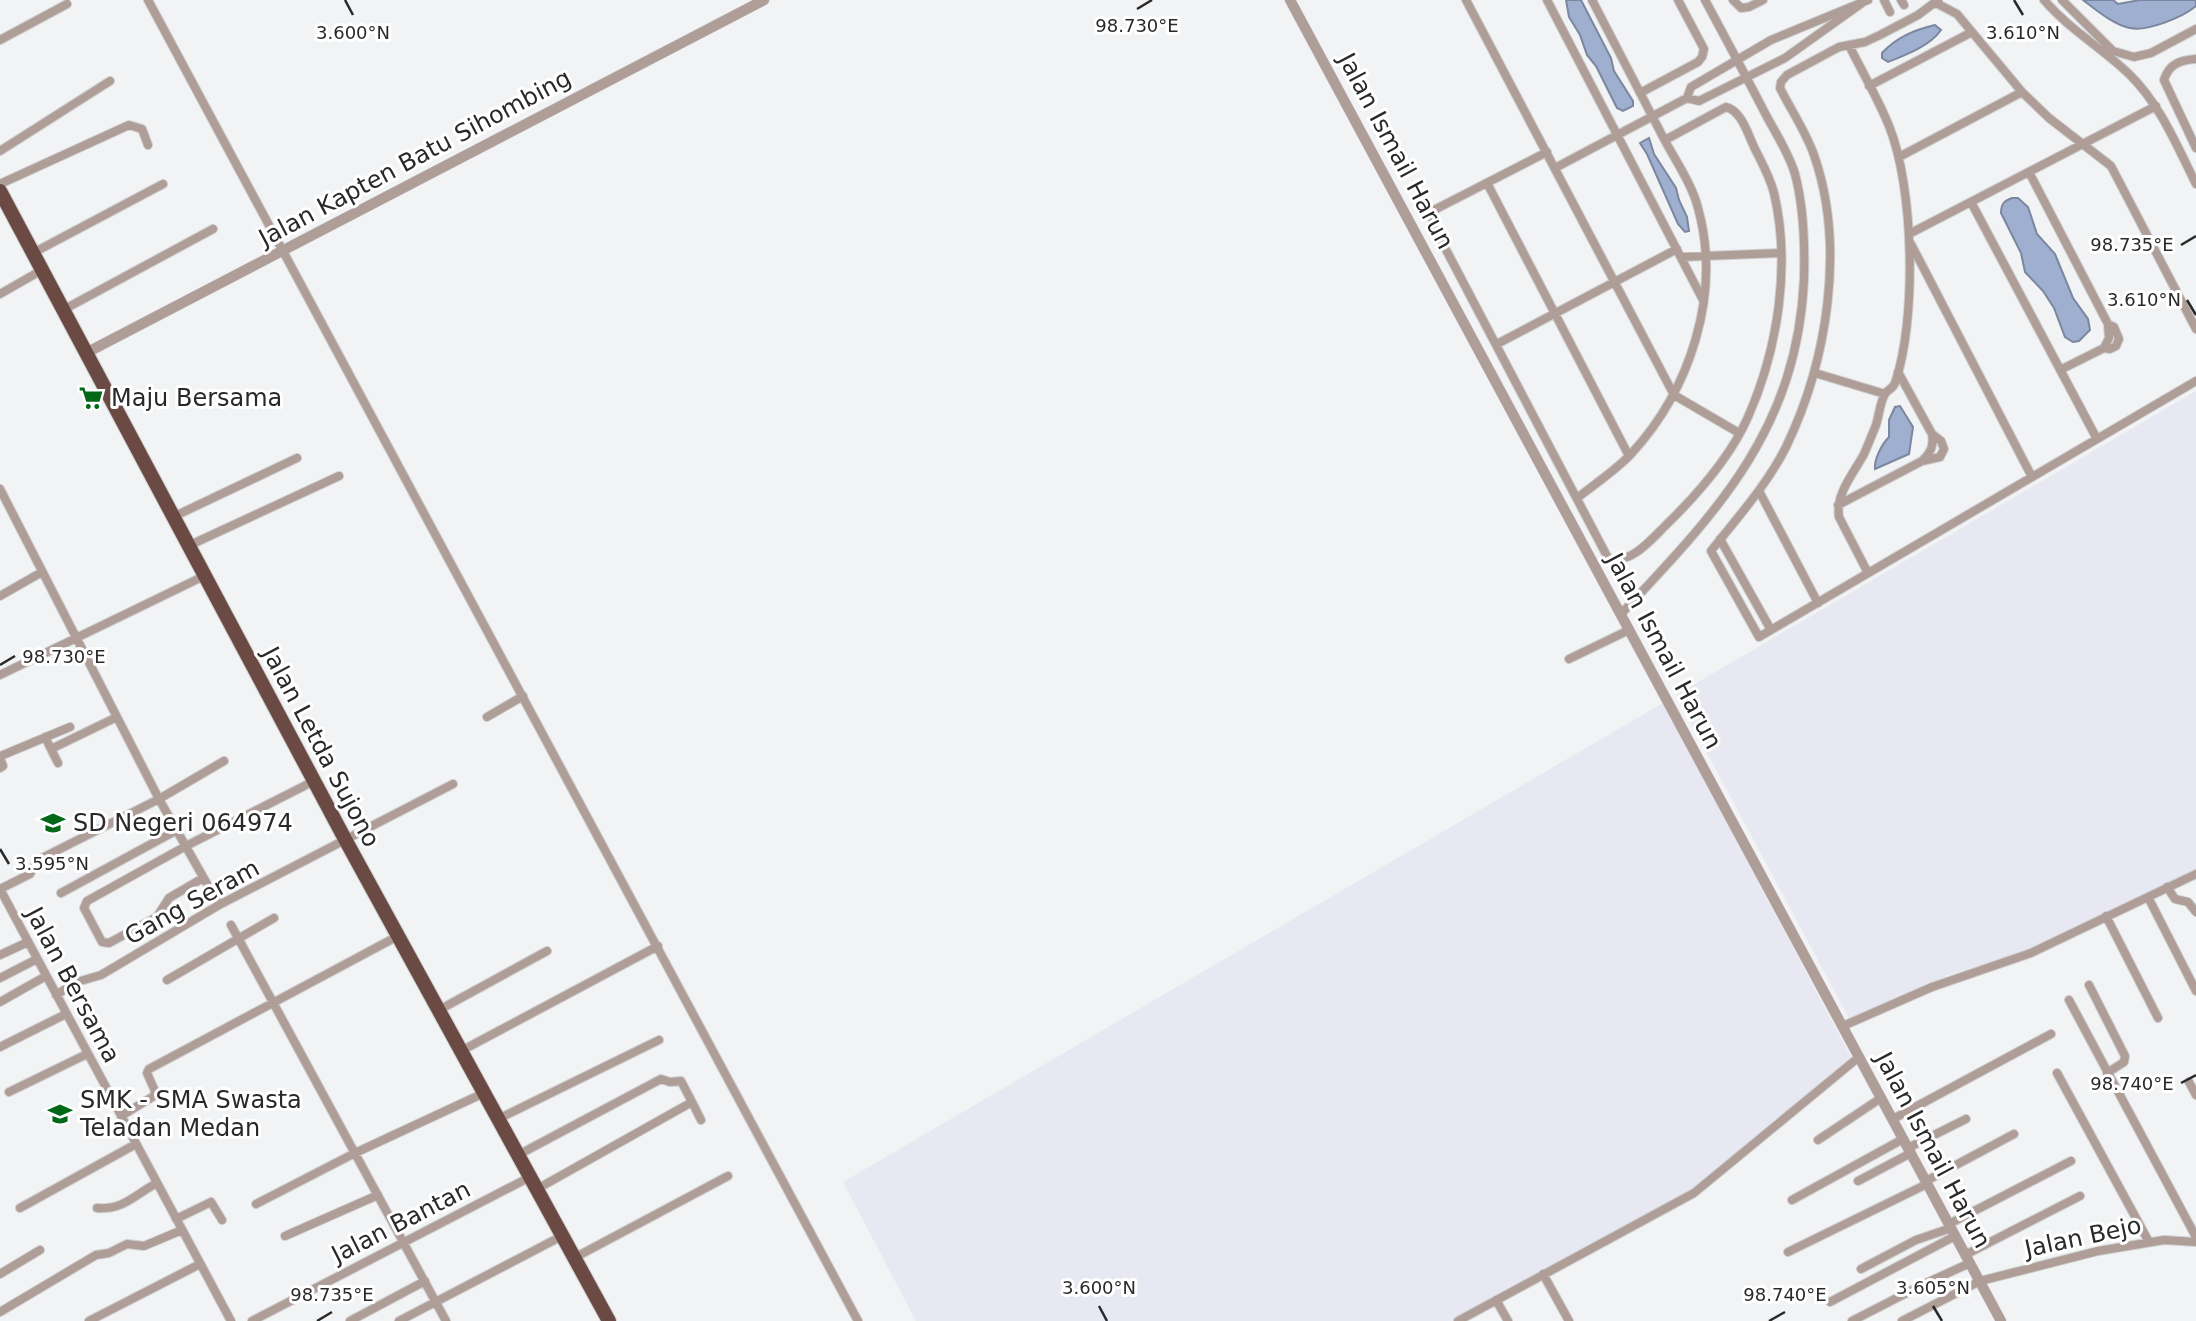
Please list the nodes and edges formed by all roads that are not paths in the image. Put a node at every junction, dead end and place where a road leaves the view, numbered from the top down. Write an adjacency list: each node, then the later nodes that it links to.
1 (148, 0): 51 (street)
2 (764, 0): 51 (street, Jalan Kapten Batu Sihombing)
3 (1290, 0): 90 (street, Jalan Ismail Harun)
4 (1466, 0): 39 (street)
5 (1547, 0): 33 (street)
6 (1592, 0): 29 (street)
7 (1678, 0): 29 (street)
8 (1705, 0): 24 (street)
9 (1733, 0): 10 (street)
10 (1763, 0)
11 (1884, 0): 18 (street)
12 (2044, 0): 31 (street)
13 (2062, 0): 19 (street)
14 (1865, 1): 24 (street); 25 (street)
15 (1937, 2): 17 (street); 20 (street)
16 (67, 4): 21 (street)
17 (1906, 9): 18 (street)
18 (1894, 19): 22 (street)
19 (2196, 29)
20 (1972, 32): 27 (street); 28 (street)
21 (0, 40)
22 (1849, 45): 27 (street); 67 (street)
23 (2196, 59): 37 (street)
24 (1738, 61): 25 (street); 30 (street)
25 (1746, 76): 30 (street); 90 (street)
26 (110, 81): 38 (street)
27 (1869, 86): 40 (street)
28 (2022, 92): 35 (street); 40 (street)
29 (1640, 93): 32 (street)
30 (1686, 98): 32 (street)
31 (2156, 106): 35 (street); 46 (street)
32 (1652, 117): 33 (street); 34 (street)
33 (1618, 135): 41 (street); 53 (street)
34 (1665, 140): 54 (street); 55 (street)
35 (2082, 144): 42 (street); 62 (street)
36 (148, 145): 44 (street)
37 (2196, 148)
38 (0, 151)
39 (1547, 152): 41 (street); 43 (street)
40 (1899, 158): 50 (street)
41 (1555, 169): 57 (street)
42 (2029, 172): 48 (street); 65 (street)
43 (1487, 183): 61 (street); 63 (street)
44 (0, 184)
45 (163, 184): 52 (street)
46 (2196, 184)
47 (0, 191): 52 (highway, Jalan Letda Sujono)
48 (1971, 202): 50 (street); 65 (street)
49 (213, 229): 60 (street)
50 (1909, 238): 66 (street); 76 (street)
51 (281, 251): 64 (street, Jalan Kapten Batu Sihombing); 96 (street)
52 (33, 253): 56 (highway, Jalan Letda Sujono)
53 (1679, 253): 55 (street); 57 (street); 59 (street)
54 (1780, 253): 55 (street); 71 (street)
55 (1706, 256): 59 (street)
56 (42, 270): 58 (street); 60 (highway, Jalan Letda Sujono)
57 (1615, 282): 61 (street); 70 (street)
58 (0, 294)
59 (1704, 303): 70 (street)
60 (63, 310): 64 (highway, Jalan Letda Sujono)
61 (1556, 313): 63 (street); 73 (street)
62 (2196, 329)
63 (1497, 344): 79 (street)
64 (86, 353): 82 (highway, Jalan Letda Sujono)
65 (2060, 370): 72 (street)
66 (1898, 372): 69 (street); 80 (street)
67 (1815, 373): 69 (street); 78 (street)
68 (2196, 381): 72 (street)
69 (1885, 394): 80 (street)
70 (1674, 395): 71 (street); 73 (street)
71 (1739, 433): 79 (street)
72 (2097, 439): 76 (street)
73 (1629, 456): 79 (street)
74 (297, 458): 82 (street)
75 (338, 476): 84 (street)
76 (2032, 477): 86 (street)
77 (0, 489): 81 (street)
78 (1759, 491): 83 (street); 89 (street)
79 (1577, 498)
80 (1838, 505): 86 (street)
81 (4, 507): 85 (street)
82 (173, 517): 84 (highway, Jalan Letda Sujono)
83 (1720, 539): 92 (street); 92 (street)
84 (188, 546): 87 (highway, Jalan Letda Sujono)
85 (42, 572): 88 (street); 93 (street)
86 (1868, 573): 89 (street)
87 (204, 576): 93 (street); 105 (highway, Jalan Letda Sujono)
88 (0, 596)
89 (1818, 603): 92 (street)
90 (1620, 614): 91 (street, Jalan Ismail Harun)
91 (1629, 630): 94 (street); 141 (street, Jalan Ismail Harun)
92 (1771, 630)
93 (76, 639): 95 (street); 97 (street)
94 (1569, 659)
95 (0, 675)
96 (523, 696): 98 (street); 125 (street)
97 (117, 717): 101 (street); 107 (street)
98 (487, 717)
99 (70, 727): 100 (street)
100 (45, 737): 101 (street); 104 (street)
101 (51, 749): 103 (street)
102 (223, 761): 107 (street)
103 (58, 763)
104 (0, 768)
105 (314, 781): 109 (highway, Jalan Letda Sujono); 110 (street)
106 (453, 784): 109 (street, Gang Seram)
107 (159, 799): 108 (street); 113 (street)
108 (177, 830): 110 (street); 114 (street)
109 (346, 841): 117 (street, Gang Seram); 122 (highway, Jalan Letda Sujono)
110 (186, 846): 112 (street); 112 (street)
111 (2196, 874): 115 (street)
112 (203, 878): 117 (street)
113 (0, 889): 124 (street, Jalan Bersama)
114 (61, 893)
115 (2171, 893): 116 (street); 118 (street)
116 (2148, 897): 119 (street); 133 (street)
117 (219, 905): 134 (street, Gang Seram)
118 (2196, 912)
119 (2106, 916): 140 (street); 141 (street)
120 (274, 918): 123 (street)
121 (231, 925): 123 (street)
122 (398, 936): 137 (street); 138 (highway, Jalan Letda Sujono)
123 (237, 939): 131 (street); 137 (street)
124 (28, 942): 127 (street); 128 (street, Jalan Bersama)
125 (658, 946): 145 (street); 209 (street)
126 (547, 951): 138 (street)
127 (0, 956)
128 (37, 959): 129 (street, Jalan Bersama); 130 (street)
129 (46, 976): 134 (street, Jalan Bersama); 136 (street)
130 (0, 978)
131 (167, 980)
132 (2089, 985): 149 (street)
133 (2196, 991)
134 (56, 995): 139 (street, Jalan Bersama)
135 (2068, 1000): 149 (street)
136 (0, 1002)
137 (274, 1004): 156 (street); 165 (street)
138 (439, 1010): 145 (highway, Jalan Letda Sujono)
139 (66, 1014): 144 (street); 146 (street, Jalan Bersama)
140 (2158, 1018)
141 (1843, 1026): 147 (street, Jalan Ismail Harun)
142 (2051, 1034): 158 (street)
143 (659, 1040): 157 (street)
144 (0, 1047)
145 (461, 1051): 152 (highway, Jalan Letda Sujono)
146 (87, 1054): 151 (street); 156 (street, Jalan Bersama)
147 (1859, 1057): 154 (street, Jalan Ismail Harun); 195 (street)
148 (2057, 1073): 187 (street)
149 (2107, 1073): 185 (street)
150 (2189, 1082): 153 (street)
151 (9, 1092)
152 (484, 1093): 157 (highway, Jalan Letda Sujono); 165 (street)
153 (2196, 1095)
154 (1881, 1097): 158 (street, Jalan Ismail Harun); 162 (street)
155 (692, 1102): 160 (street); 166 (street); 171 (street, Jalan Bantan)
156 (121, 1116): 163 (street, Jalan Bersama)
157 (498, 1119): 166 (highway, Jalan Letda Sujono)
158 (1893, 1119): 164 (street, Jalan Ismail Harun)
159 (1966, 1119): 164 (street)
160 (701, 1120)
161 (2014, 1134): 172 (street)
162 (1818, 1140)
163 (136, 1144): 170 (street, Jalan Bersama); 177 (street)
164 (1907, 1147): 169 (street); 172 (street, Jalan Ismail Harun); 175 (street)
165 (355, 1153): 173 (street); 176 (street)
166 (517, 1155): 171 (highway, Jalan Letda Sujono)
167 (2071, 1161): 181 (street)
168 (728, 1176): 190 (street)
169 (1858, 1181)
170 (157, 1182): 178 (street); 179 (street, Jalan Bersama)
171 (533, 1183): 184 (highway, Jalan Letda Sujono); 186 (street, Jalan Bantan)
172 (1927, 1183): 181 (street, Jalan Ismail Harun); 189 (street)
173 (378, 1195): 183 (street); 186 (street)
174 (2080, 1196): 191 (street)
175 (1792, 1199)
176 (256, 1204)
177 (20, 1208)
178 (97, 1208)
179 (176, 1219): 180 (street); 182 (street, Jalan Bersama)
180 (222, 1220)
181 (1952, 1229): 191 (street, Jalan Ismail Harun); 193 (street); 200 (street)
182 (182, 1230): 192 (street, Jalan Bersama); 201 (street)
183 (285, 1236)
184 (562, 1236): 190 (highway, Jalan Letda Sujono); 199 (street)
185 (2196, 1240): 187 (street, Jalan Bejo)
186 (404, 1242): 196 (street); 204 (street, Jalan Bantan)
187 (2149, 1242): 197 (street, Jalan Bejo)
188 (40, 1250): 194 (street)
189 (1788, 1252)
190 (574, 1258): 208 (highway, Jalan Letda Sujono)
191 (1968, 1259): 197 (street, Jalan Ismail Harun); 213 (street)
192 (200, 1264): 202 (street); 203 (street, Jalan Bersama)
193 (1861, 1269)
194 (0, 1273)
195 (1543, 1273): 198 (street); 212 (street)
196 (425, 1281): 199 (street); 205 (street)
197 (1980, 1281): 214 (street, Jalan Bejo); 215 (street, Jalan Ismail Harun)
198 (1496, 1300): 210 (street); 211 (street)
199 (436, 1302): 206 (street); 207 (street)
200 (1830, 1302)
201 (0, 1312)
202 (89, 1321)
203 (231, 1321)
204 (252, 1321)
205 (350, 1321)
206 (399, 1321)
207 (446, 1321)
208 (609, 1321)
209 (858, 1321)
210 (1458, 1321)
211 (1508, 1321)
212 (1569, 1321)
213 (1852, 1321)
214 (1902, 1321)
215 (2001, 1321)

